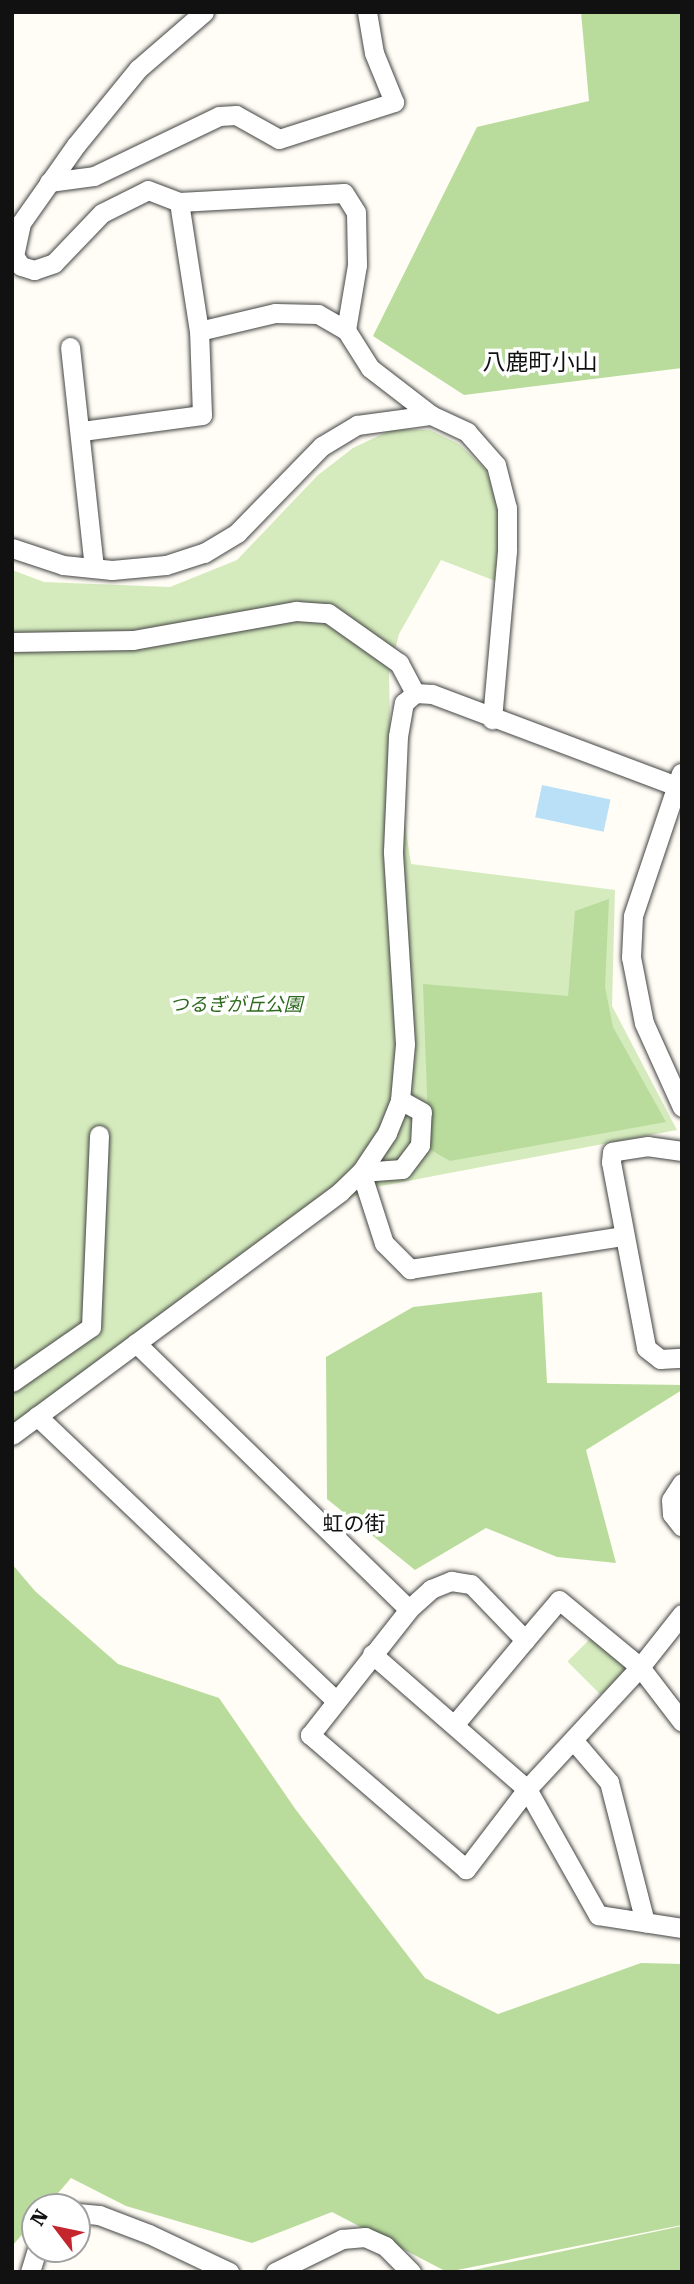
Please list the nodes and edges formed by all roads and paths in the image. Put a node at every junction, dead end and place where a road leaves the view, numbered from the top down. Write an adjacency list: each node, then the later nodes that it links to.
1 (204, 12): 3 (street)
2 (367, 12): 3 (street)
3 (49, 182): 5 (street)
4 (179, 202): 5 (street); 6 (street); 7 (street)
5 (16, 226)
6 (346, 330): 7 (street); 9 (street)
7 (199, 331): 10 (street)
8 (70, 347): 10 (street)
9 (431, 415): 12 (street); 15 (street)
10 (82, 432): 12 (street)
11 (12, 548): 12 (street)
12 (94, 568)
13 (12, 642): 14 (street)
14 (415, 693): 15 (street); 17 (street)
15 (492, 719): 16 (street)
16 (680, 781): 18 (street)
17 (400, 1100): 21 (street); 21 (street)
18 (682, 1107)
19 (99, 1135): 25 (street)
20 (682, 1151): 22 (street)
21 (361, 1172): 22 (street); 23 (street)
22 (622, 1236): 24 (street)
23 (136, 1343): 26 (street); 30 (street)
24 (682, 1358)
25 (12, 1382)
26 (37, 1416): 27 (street); 35 (street)
27 (12, 1434)
28 (682, 1483): 29 (street)
29 (682, 1527)
30 (409, 1609): 32 (street); 33 (street)
31 (682, 1614): 34 (street)
32 (525, 1640): 34 (street); 37 (street)
33 (372, 1654): 35 (street); 37 (street)
34 (640, 1667): 36 (street); 38 (street)
35 (335, 1700): 39 (street)
36 (682, 1722)
37 (454, 1725): 39 (street)
38 (574, 1741): 39 (street); 40 (street)
39 (527, 1789): 40 (street)
40 (645, 1922): 41 (street)
41 (682, 1928)
42 (91, 2214): 43 (street)
43 (229, 2272)
44 (275, 2272): 45 (street)
45 (411, 2272)

